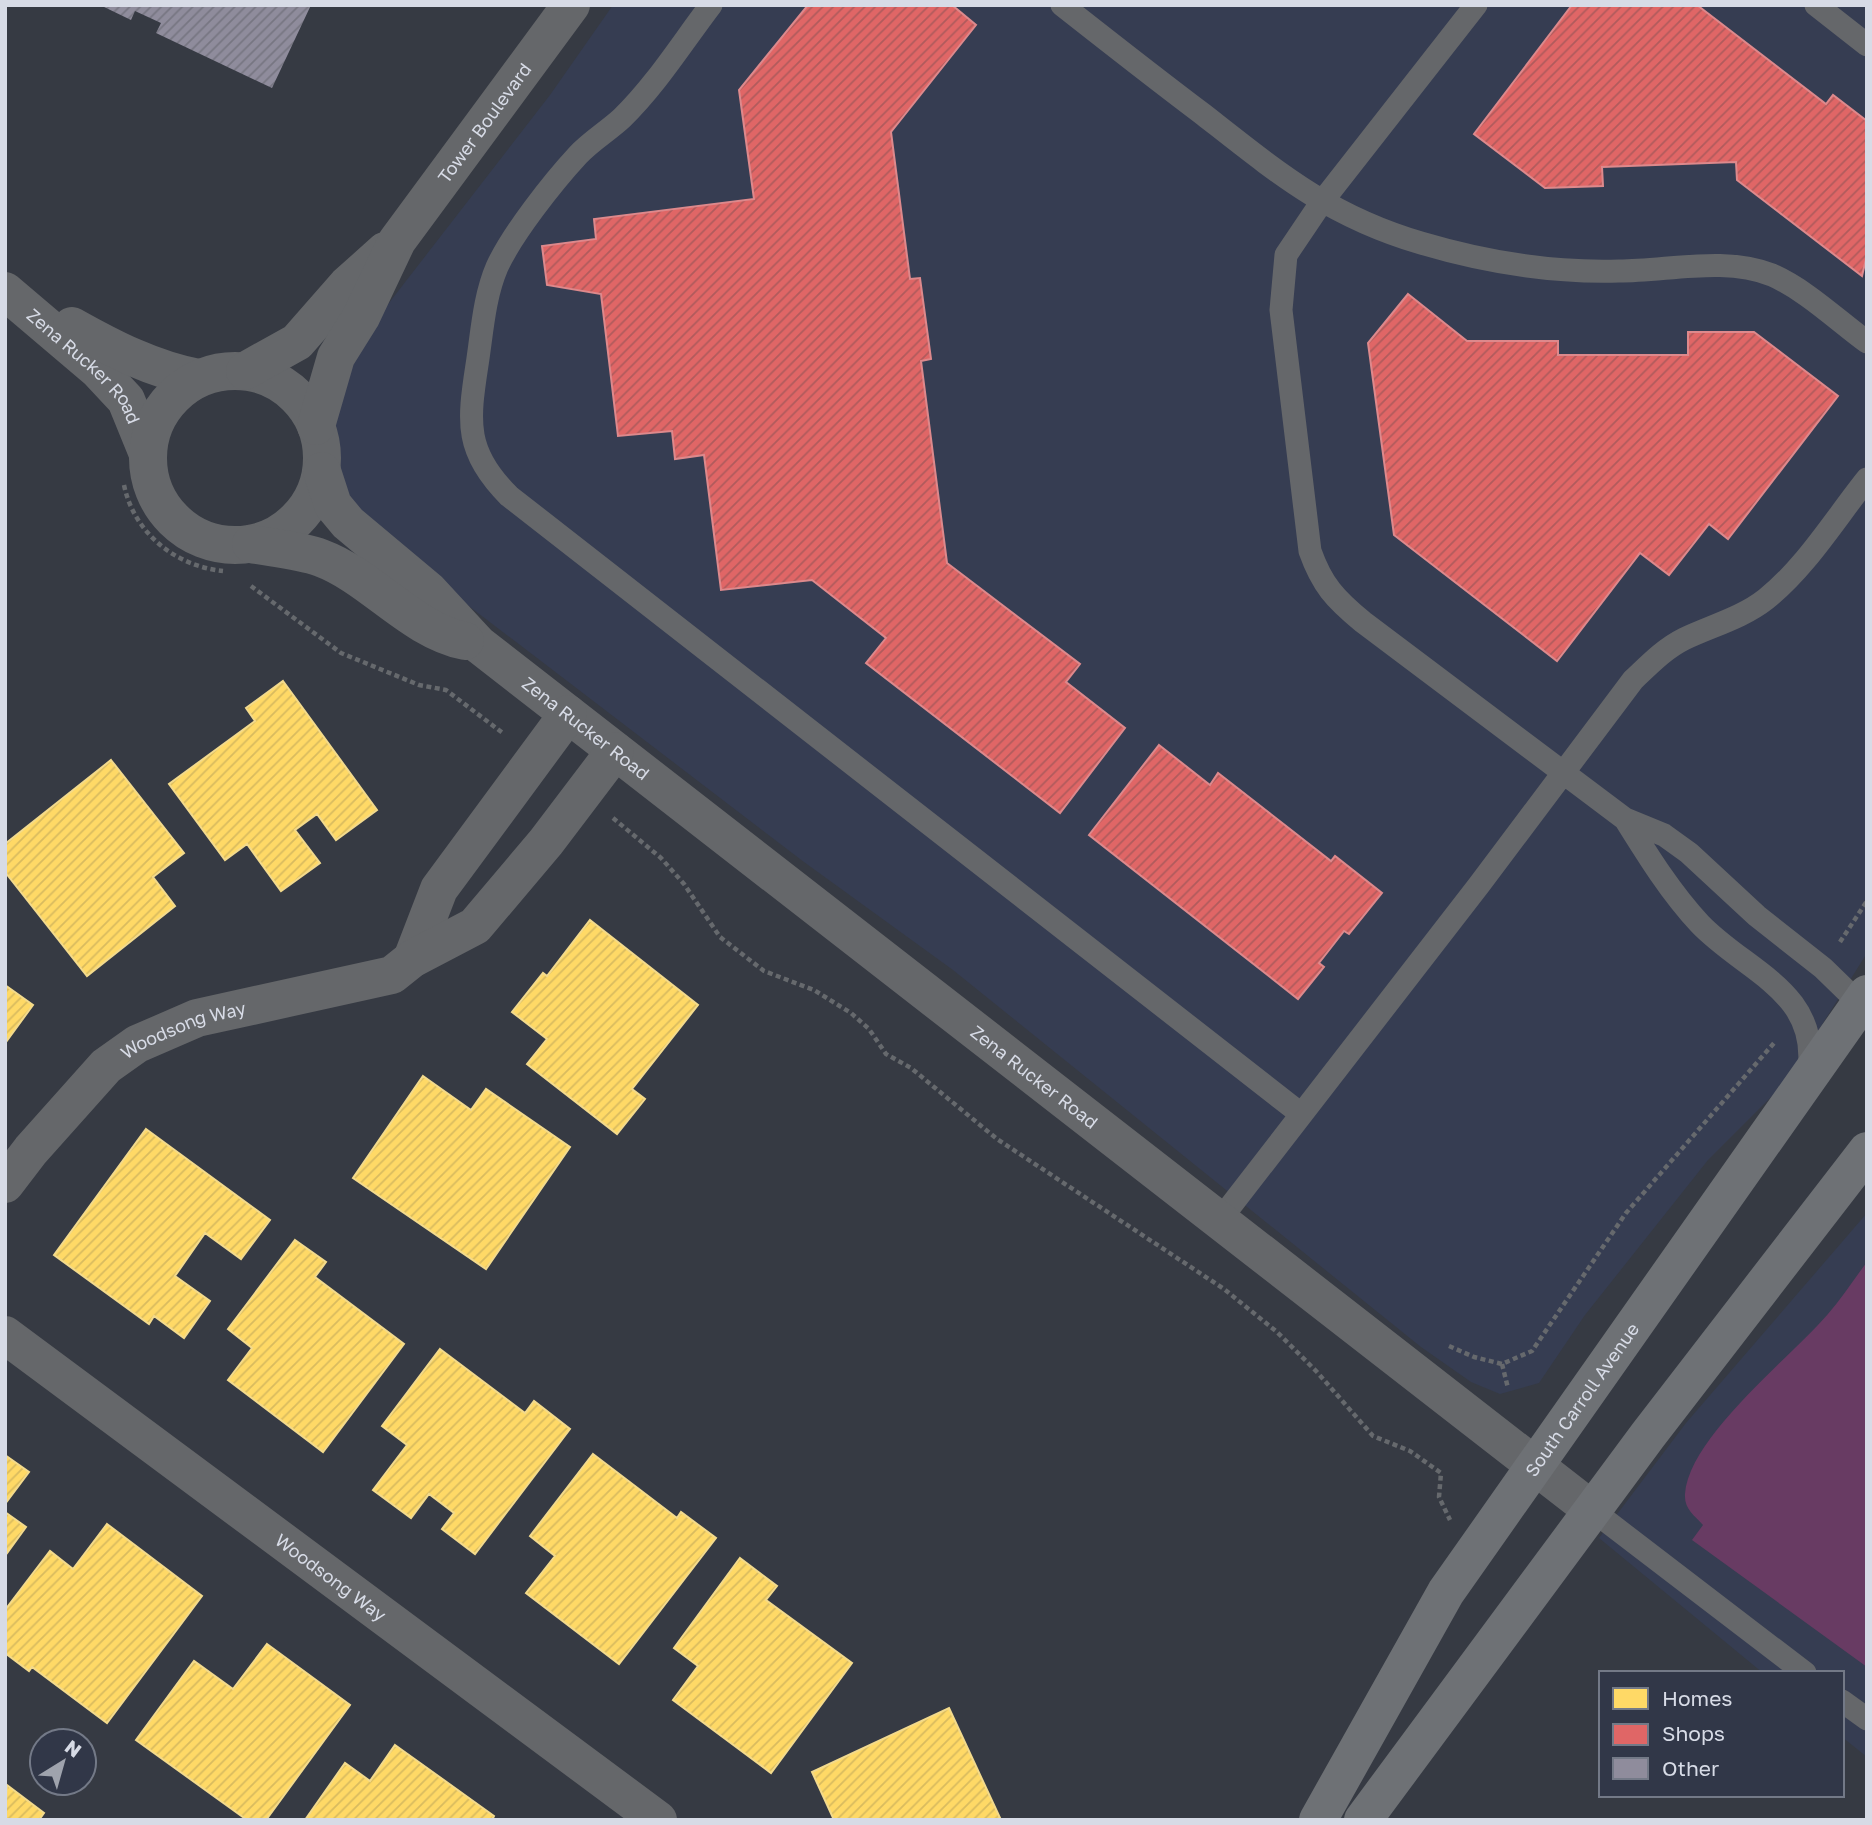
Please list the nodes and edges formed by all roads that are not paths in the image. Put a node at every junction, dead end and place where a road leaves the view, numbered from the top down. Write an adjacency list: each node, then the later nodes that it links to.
1 (571, 5): 8 (street, Tower Boulevard)
2 (711, 5): 26 (lane)
3 (1062, 5): 7 (lane)
4 (1476, 5): 7 (lane)
5 (1816, 5): 6 (lane)
6 (1867, 46)
7 (1321, 203): 10 (lane); 21 (lane)
8 (397, 241): 11 (street, Tower Boulevard); 13 (street, Tower Boulevard)
9 (5, 290): 12 (street, Zena Rucker Road); 14 (street, Zena Rucker Road)
10 (1867, 342)
11 (245, 371): 12 (street); 13 (street)
12 (198, 378): 14 (street)
13 (316, 426): 15 (street)
14 (134, 463): 17 (street)
15 (322, 471): 17 (street); 18 (street, Zena Rucker Road)
16 (1867, 479): 21 (lane)
17 (242, 565): 18 (street, Zena Rucker Road)
18 (478, 644): 19 (street, Zena Rucker Road)
19 (568, 714): 20 (street, Zena Rucker Road); 23 (street)
20 (615, 751): 23 (street, Woodsong Way); 30 (street, Zena Rucker Road)
21 (1564, 773): 22 (lane); 26 (lane)
22 (1625, 820): 24 (lane); 25 (lane)
23 (412, 959): 29 (street, Woodsong Way)
24 (1865, 1004): 25 (main road, South Carroll Avenue)
25 (1808, 1079): 33 (main road, South Carroll Avenue)
26 (1301, 1114): 30 (lane)
27 (1867, 1124): 31 (main road)
28 (1867, 1151): 31 (main road)
29 (5, 1184)
30 (1219, 1221): 33 (street, Zena Rucker Road)
31 (1785, 1257): 34 (main road)
32 (5, 1335): 38 (street, Woodsong Way)
33 (1535, 1466): 34 (street, Zena Rucker Road); 39 (main road, South Carroll Avenue)
34 (1592, 1510): 35 (lane); 40 (main road)
35 (1802, 1671)
36 (1844, 1702): 37 (lane)
37 (1867, 1719)
38 (658, 1820)
39 (1318, 1820)
40 (1363, 1820)

